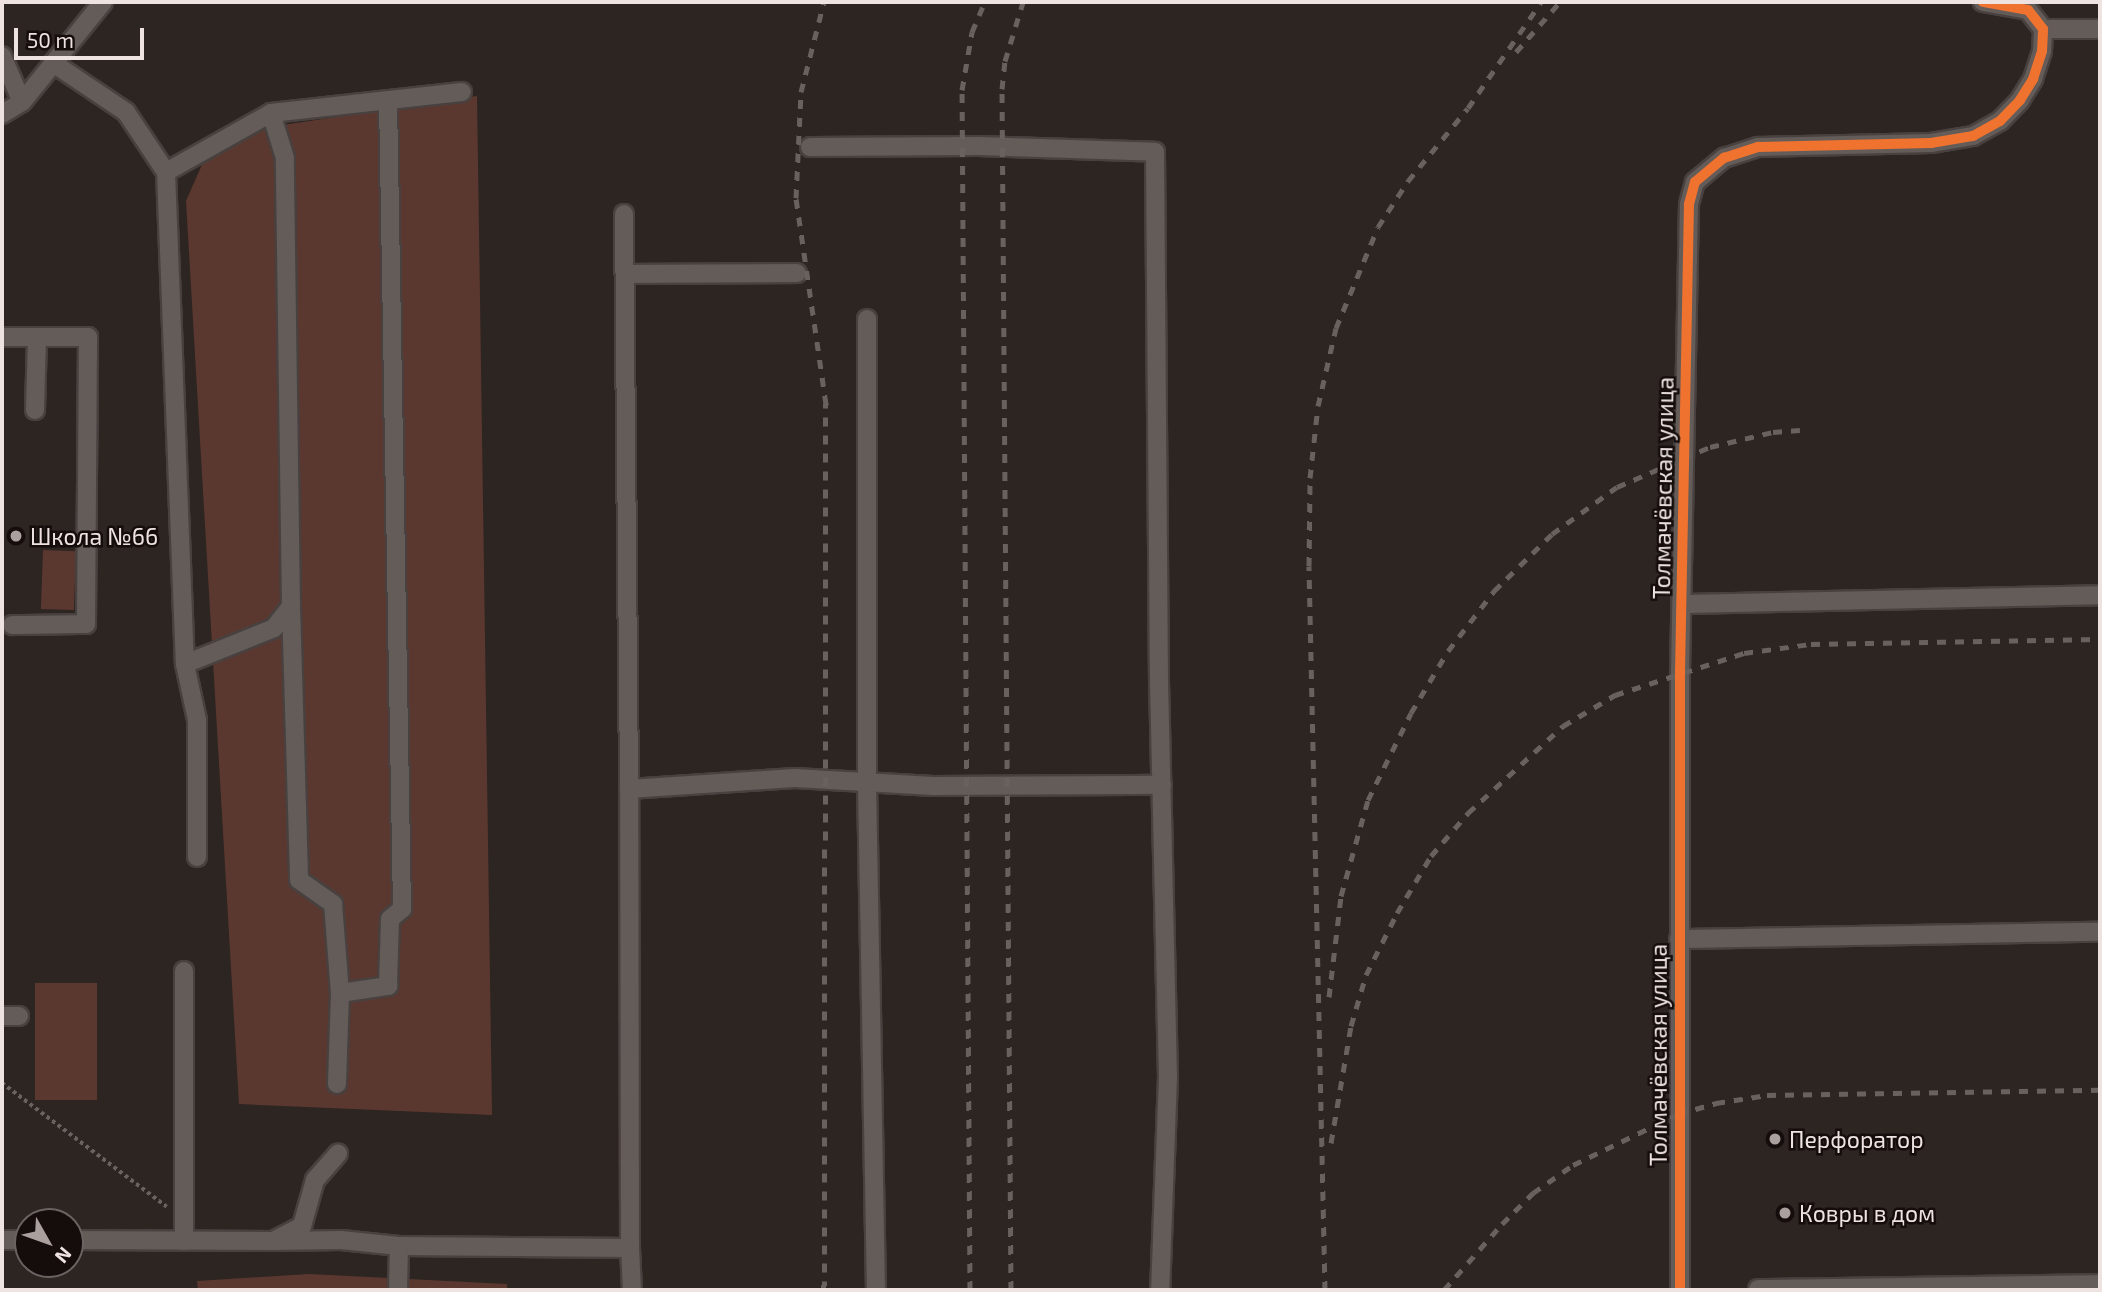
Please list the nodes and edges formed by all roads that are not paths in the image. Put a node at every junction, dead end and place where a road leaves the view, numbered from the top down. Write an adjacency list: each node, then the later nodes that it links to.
1 (103, 2): 6 (street)
2 (1983, 2): 3 (street)
3 (2043, 29): 4 (street); 22 (street, Толмачёвская улица)
4 (2100, 29)
5 (2, 56): 9 (street)
6 (53, 63): 9 (street); 13 (street)
7 (462, 92): 8 (street)
8 (388, 100): 10 (street); 33 (street)
9 (22, 102): 11 (street)
10 (271, 113): 13 (street); 23 (street)
11 (2, 114)
12 (810, 147): 27 (street)
13 (166, 172): 25 (street)
14 (624, 214): 16 (street)
15 (797, 273): 16 (street)
16 (625, 274): 28 (street)
17 (867, 319): 26 (street)
18 (2, 337): 19 (street)
19 (37, 337): 20 (street); 24 (street)
20 (35, 410)
21 (2100, 595): 22 (street)
22 (1683, 604): 31 (street, Толмачёвская улица)
23 (291, 606): 25 (street); 33 (street)
24 (12, 625)
25 (185, 664): 29 (street)
26 (867, 782): 27 (street); 28 (street); 45 (street)
27 (1161, 785): 46 (street)
28 (629, 789): 40 (street)
29 (197, 857)
30 (2100, 932): 31 (street)
31 (1679, 939): 47 (street, Толмачёвская улица)
32 (184, 971): 37 (street)
33 (340, 993): 34 (street)
34 (337, 1084)
35 (338, 1154): 38 (street)
36 (84, 1240): 37 (street)
37 (184, 1241): 38 (street)
38 (273, 1241): 39 (street)
39 (399, 1246): 40 (street); 43 (street)
40 (630, 1248): 44 (street)
41 (2100, 1284): 42 (street)
42 (1758, 1289)
43 (398, 1290)
44 (632, 1290)
45 (876, 1290)
46 (1160, 1290)
47 (1680, 1290)

